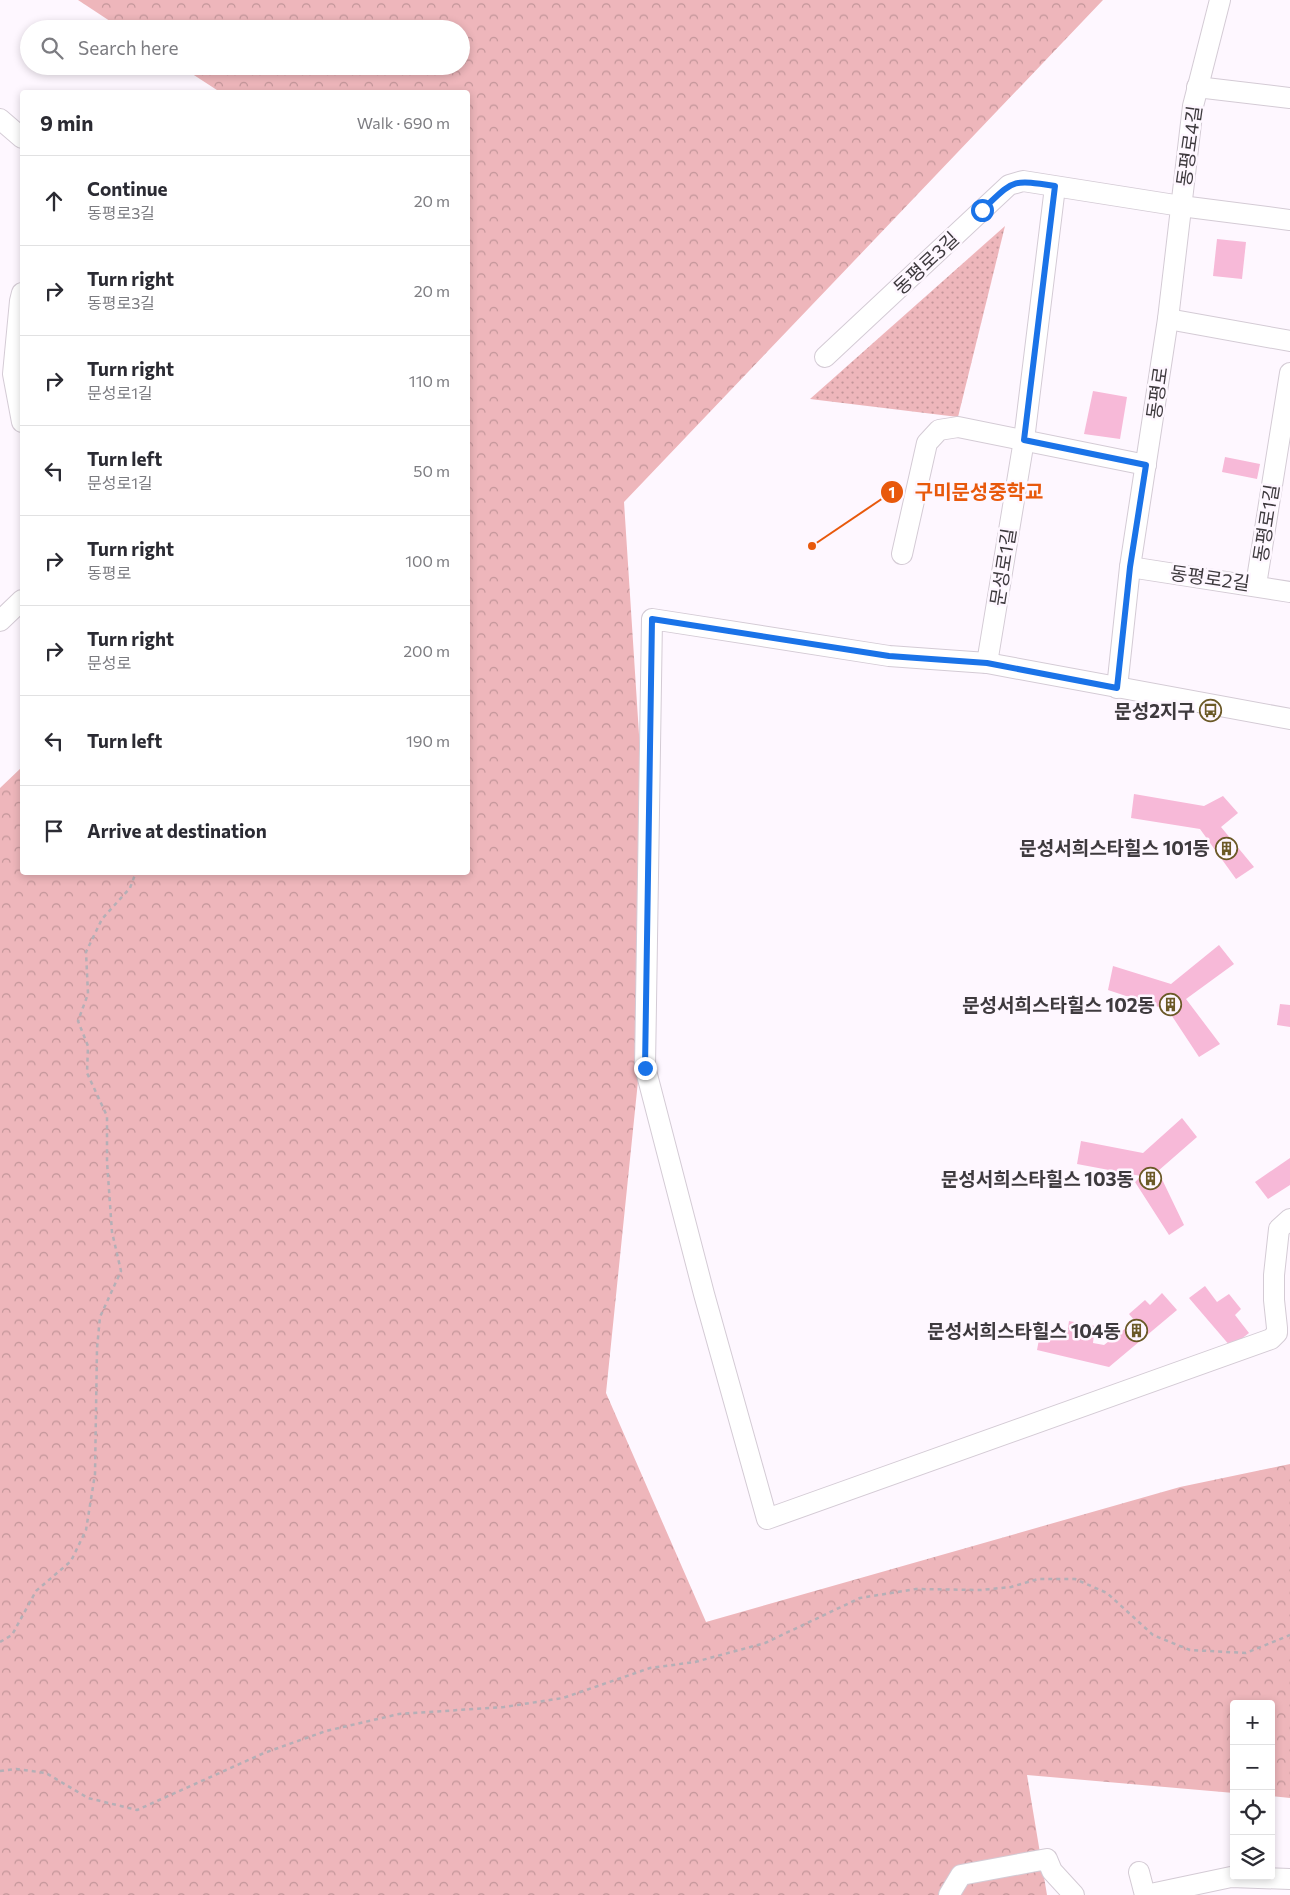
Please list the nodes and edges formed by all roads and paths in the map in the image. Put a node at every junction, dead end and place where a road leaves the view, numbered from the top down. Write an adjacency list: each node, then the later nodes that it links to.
1 (1220, 0): 2 (street, 동평로4길)
2 (1197, 87): 3 (street, 동평로4길); 7 (street, 동평로4길)
3 (1290, 98)
4 (0, 119): 5 (street)
5 (20, 136)
6 (1055, 186): 7 (street, 동평로3길); 12 (street, 동평로3길); 15 (street, 문성로1길)
7 (1181, 206): 8 (street); 10 (street, 동평로)
8 (1290, 220)
9 (20, 301): 14 (street)
10 (1168, 319): 11 (street); 16 (street, 동평로)
11 (1290, 341)
12 (825, 357)
13 (1290, 373): 19 (street, 동평로1길)
14 (20, 410)
15 (1024, 440): 16 (street); 17 (street); 23 (street, 문성로1길)
16 (1146, 465): 18 (street, 동평로)
17 (902, 554)
18 (1130, 567): 19 (street, 동평로2길); 24 (street, 동평로)
19 (1256, 585): 20 (street, 동평로2길)
20 (1290, 592)
21 (20, 602): 22 (street)
22 (0, 621)
23 (987, 663): 24 (street); 27 (street)
24 (1117, 688): 25 (street)
25 (1290, 719)
26 (135, 875): 29 (path)
27 (1290, 1220)
28 (1290, 1635): 30 (path)
29 (0, 1642)
30 (0, 1771)
31 (1139, 1872): 35 (street)
32 (1290, 1879): 35 (street)
33 (948, 1895): 34 (street)
34 (1074, 1895)
35 (1145, 1895)

